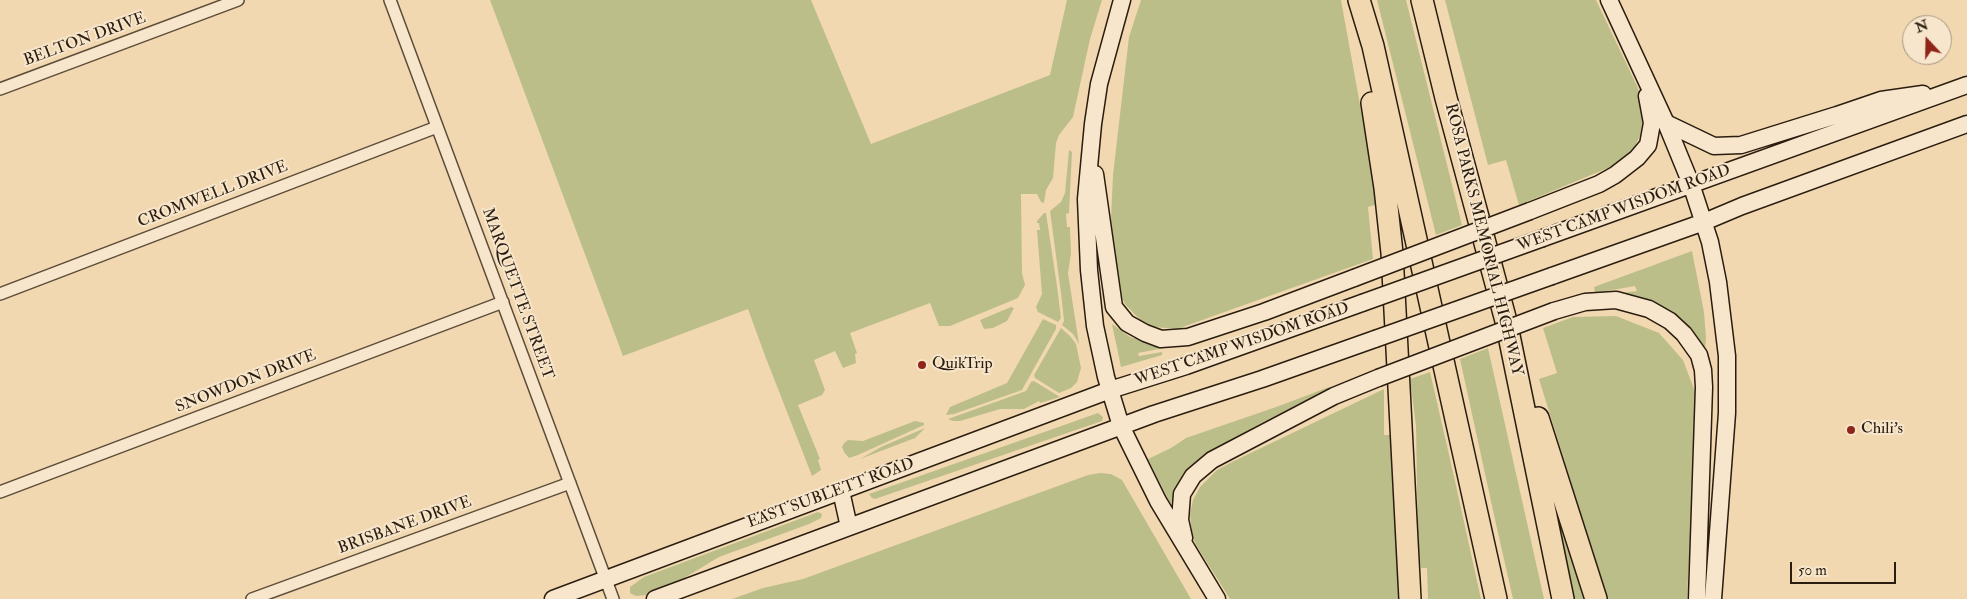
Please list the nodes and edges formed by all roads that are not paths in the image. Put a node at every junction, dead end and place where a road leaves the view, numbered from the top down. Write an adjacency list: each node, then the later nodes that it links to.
1 (238, 0): 10 (street, BELTON DRIVE)
2 (390, 0): 13 (street, MARQUETTE STREET)
3 (1122, 0): 14 (main road)
4 (1359, 0): 7 (highway)
5 (1422, 0): 19 (highway, ROSA PARKS MEMORIAL HIGHWAY)
6 (1609, 0): 8 (main road)
7 (1373, 46): 33 (highway); 34 (highway)
8 (1644, 74): 11 (main road); 14 (main road, bridge)
9 (1960, 88): 11 (main road); 15 (main road, WEST CAMP WISDOM ROAD)
10 (0, 89)
11 (1666, 123): 15 (main road)
12 (1967, 124): 16 (main road)
13 (437, 127): 17 (street, CROMWELL DRIVE); 18 (street, MARQUETTE STREET)
14 (1092, 149): 20 (main road)
15 (1691, 184): 16 (main road); 20 (main road, WEST CAMP WISDOM ROAD, bridge)
16 (1704, 222): 21 (main road, bridge); 38 (main road)
17 (0, 294)
18 (503, 302): 22 (street, MARQUETTE STREET); 24 (street, SNOWDON DRIVE)
19 (1506, 321): 35 (highway, ROSA PARKS MEMORIAL HIGHWAY); 36 (highway)
20 (1110, 390): 21 (main road); 23 (main road, EAST SUBLETT ROAD)
21 (1122, 426): 25 (main road); 26 (main road)
22 (570, 483): 27 (street, MARQUETTE STREET); 28 (street, BRISBANE DRIVE)
23 (841, 490): 25 (main road); 27 (main road, EAST SUBLETT ROAD)
24 (0, 492)
25 (849, 527): 31 (main road)
26 (1188, 552): 32 (main road); 37 (main road, bridge)
27 (605, 578): 29 (main road, EAST SUBLETT ROAD); 30 (street, MARQUETTE STREET)
28 (252, 599)
29 (553, 599)
30 (613, 599)
31 (654, 599)
32 (1217, 599)
33 (1410, 599)
34 (1496, 599)
35 (1563, 599)
36 (1596, 599)
37 (1697, 599)
38 (1713, 599)

